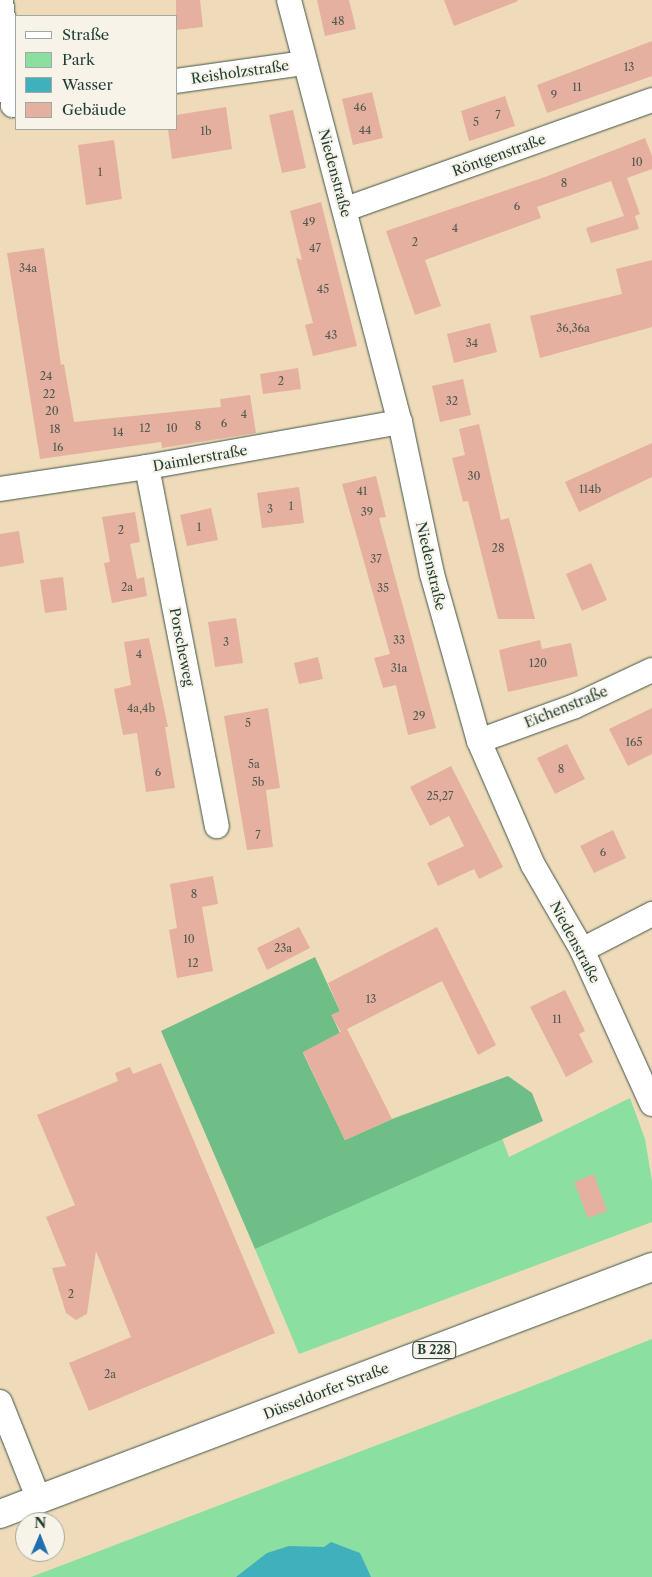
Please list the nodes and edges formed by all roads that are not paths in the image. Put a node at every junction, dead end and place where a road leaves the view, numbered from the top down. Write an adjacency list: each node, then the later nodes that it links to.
1 (1, 0): 6 (street)
2 (289, 0): 3 (street, Niedenstraße)
3 (304, 63): 4 (street, Reisholzstraße); 7 (street, Niedenstraße)
4 (178, 81)
5 (652, 100): 7 (street, Röntgenstraße)
6 (10, 105)
7 (346, 209): 8 (street, Niedenstraße)
8 (400, 422): 9 (street, Daimlerstraße); 12 (street, Niedenstraße)
9 (147, 467): 10 (street, Daimlerstraße); 13 (street, Porscheweg)
10 (0, 489)
11 (652, 670): 12 (street, Eichenstraße)
12 (479, 741): 15 (street, Niedenstraße)
13 (217, 826)
14 (652, 914): 15 (street)
15 (582, 950): 16 (street, Niedenstraße)
16 (652, 1104)
17 (652, 1267): 19 (main road, Düsseldorfer Straße / B 228)
18 (0, 1402): 19 (street)
19 (39, 1500): 20 (main road, Düsseldorfer Straße / B 228)
20 (0, 1514)

